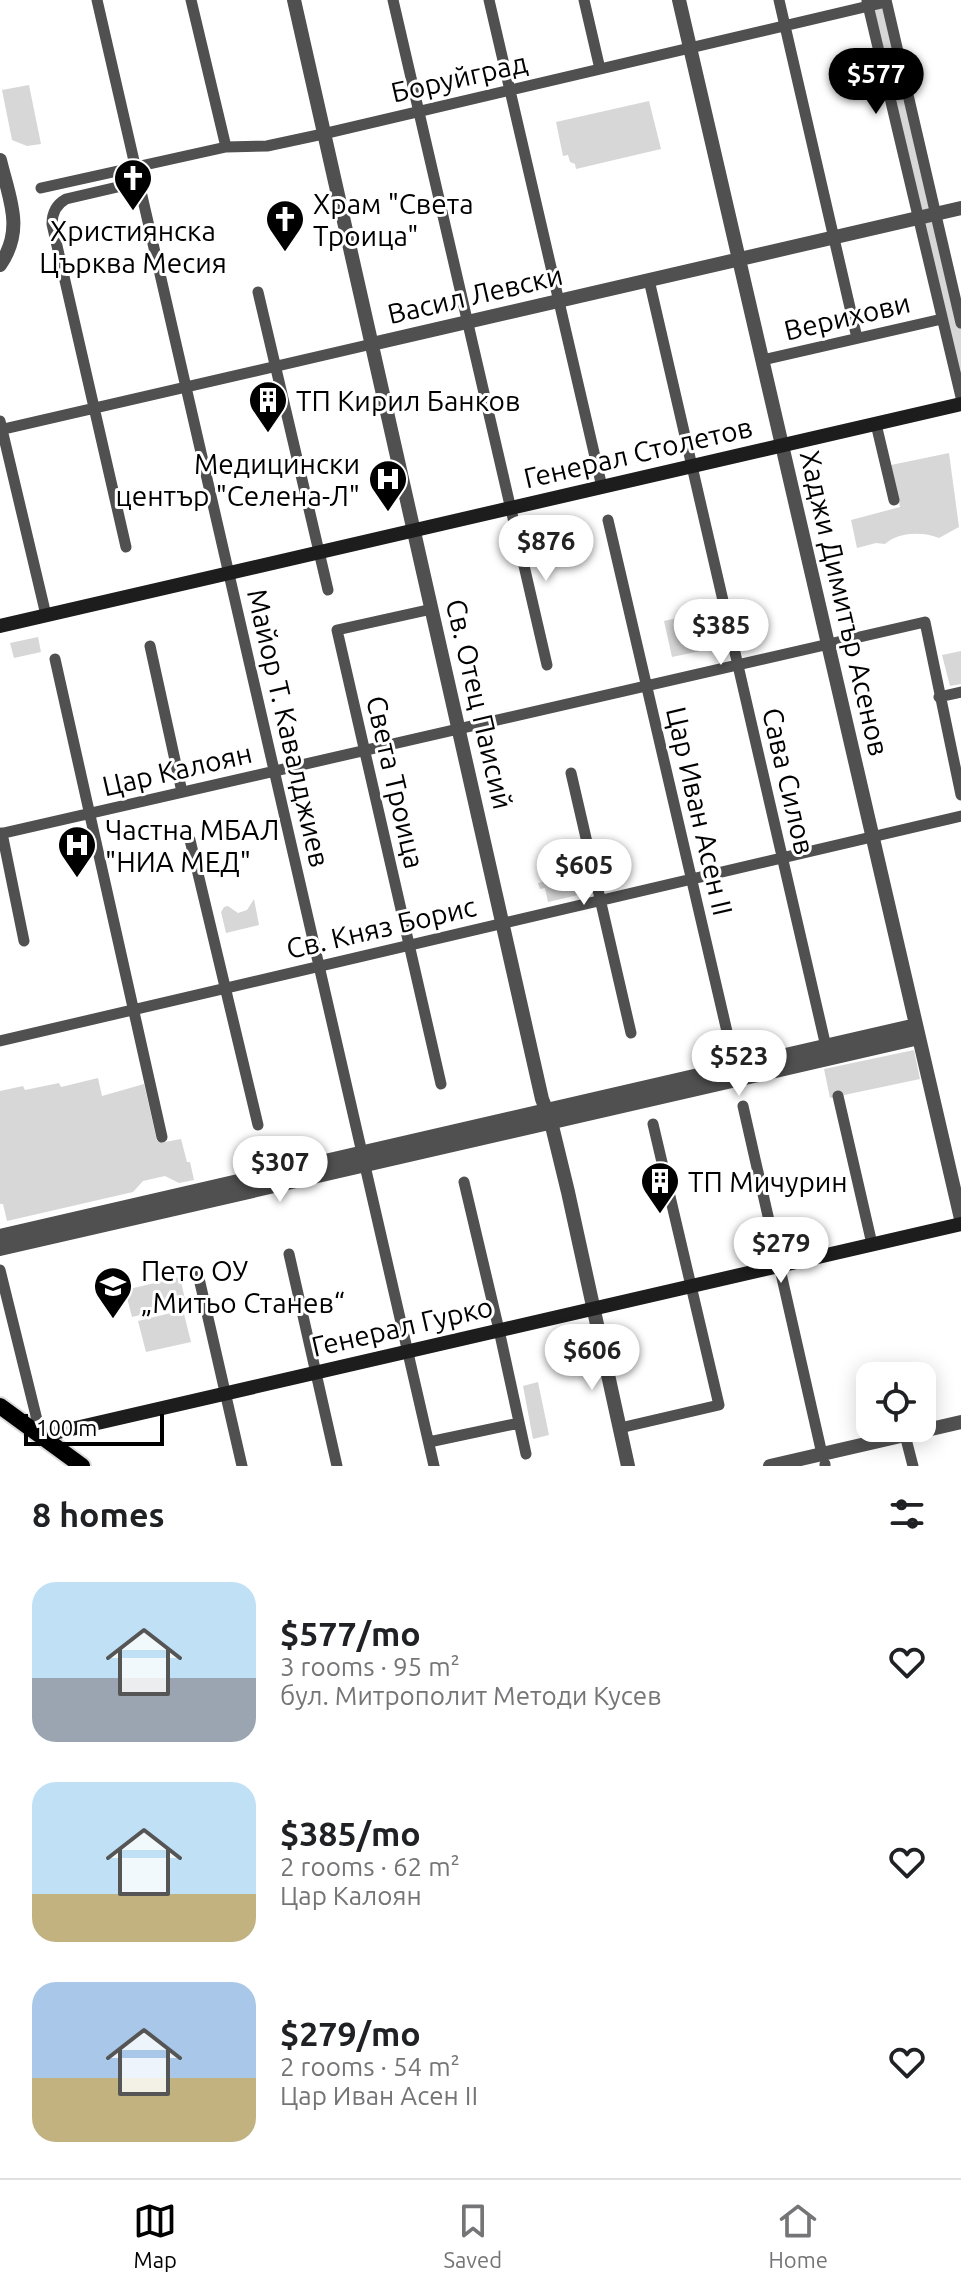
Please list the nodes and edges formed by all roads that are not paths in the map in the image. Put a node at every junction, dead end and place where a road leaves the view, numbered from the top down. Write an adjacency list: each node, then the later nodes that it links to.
1 (97, 0): 19 (street, Майор Т. Кавалджиев)
2 (191, 0): 17 (street)
3 (294, 0): 16 (street, Св. Отец Паисий)
4 (393, 0): 15 (street)
5 (489, 0): 14 (street)
6 (584, 0): 13 (street)
7 (679, 0): 12 (street, Хаджи Димитър Асенов)
8 (779, 0): 11 (street)
9 (886, 1): 10 (street, Боруйград); 23 (street)
10 (868, 3): 11 (street, Боруйград); 24 (street)
11 (785, 26): 12 (street, Боруйград); 25 (street)
12 (690, 48): 13 (street, Боруйград); 27 (street, Хаджи Димитър Асенов)
13 (600, 69): 14 (street, Боруйград)
14 (510, 90): 15 (street, Боруйград); 31 (street)
15 (419, 112): 16 (street, Боруйград); 33 (street)
16 (323, 134): 17 (street, Боруйград); 36 (street, Св. Отец Паисий)
17 (226, 147): 19 (street, Боруйград)
18 (0, 163): 26 (street)
19 (135, 167): 20 (street, Майор Т. Кавалджиев); 21 (street, Боруйград)
20 (139, 182): 39 (street, Майор Т. Кавалджиев); 42 (street)
21 (41, 188)
22 (961, 208): 23 (street, Васил Левски)
23 (935, 214): 24 (street, Васил Левски); 34 (street)
24 (918, 218): 25 (street, Васил Левски); 32 (street)
25 (834, 238): 27 (street, Васил Левски); 35 (street)
26 (6, 247): 28 (street)
27 (739, 259): 29 (street, Васил Левски); 37 (street, Хаджи Димитър Асенов)
28 (0, 265)
29 (649, 280): 31 (street, Васил Левски); 46 (street, Сава Силов)
30 (258, 292): 38 (street)
31 (560, 301): 33 (street, Васил Левски); 47 (street)
32 (942, 319): 35 (street, Верихови); 40 (street)
33 (466, 323): 36 (street, Васил Левски); 49 (street)
34 (961, 323)
35 (857, 338): 37 (street, Верихови)
36 (372, 344): 38 (street, Васил Левски); 51 (street, Св. Отец Паисий)
37 (763, 360): 45 (street, Хаджи Димитър Асенов)
38 (276, 367): 39 (street, Васил Левски); 53 (street)
39 (186, 388): 42 (street, Васил Левски); 54 (street, Майор Т. Кавалджиев)
40 (961, 397)
41 (961, 404): 43 (main road, Генерал Столетов)
42 (94, 408): 44 (street, Васил Левски); 52 (street)
43 (876, 424): 45 (main road, Генерал Столетов); 48 (street)
44 (1, 427): 57 (street)
45 (782, 446): 46 (main road, Генерал Столетов); 59 (street, Хаджи Димитър Асенов)
46 (692, 466): 47 (main road, Генерал Столетов); 63 (street, Сава Силов)
47 (602, 487): 49 (main road, Генерал Столетов)
48 (894, 500)
49 (510, 508): 51 (main road, Генерал Столетов); 62 (street)
50 (608, 520): 64 (street, Цар Иван Асен II)
51 (414, 530): 53 (main road, Генерал Столетов); 56 (street, Св. Отец Паисий)
52 (126, 547)
53 (319, 552): 54 (main road, Генерал Столетов); 55 (street)
54 (229, 573): 57 (main road, Генерал Столетов); 69 (street, Майор Т. Кавалджиев)
55 (328, 590)
56 (432, 609): 67 (street, Св. Отец Паисий); 68 (street, Света Троица)
57 (46, 615): 58 (main road, Генерал Столетов)
58 (0, 626)
59 (828, 644): 63 (street, Цар Калоян); 66 (street, Цар Калоян); 76 (street, Хаджи Димитър Асенов)
60 (150, 646): 71 (street)
61 (55, 659): 73 (street)
62 (547, 665)
63 (738, 665): 64 (street, Цар Калоян); 78 (street, Сава Силов)
64 (646, 686): 67 (street, Цар Калоян); 79 (street, Цар Иван Асен II)
65 (961, 692): 66 (street)
66 (939, 697): 72 (street)
67 (459, 729): 68 (street, Цар Калоян); 81 (street, Св. Отец Паисий)
68 (364, 751): 69 (street, Цар Калоян); 83 (street, Света Троица)
69 (274, 771): 71 (street, Цар Калоян); 84 (street, Майор Т. Кавалджиев)
70 (571, 773): 80 (street)
71 (182, 792): 73 (street, Цар Калоян)
72 (961, 795)
73 (90, 813): 75 (street, Цар Калоян); 86 (street)
74 (961, 816): 76 (street, Св. Княз Борис)
75 (1, 834): 82 (street)
76 (873, 837): 78 (street, Св. Княз Борис); 87 (street, Хаджи Димитър Асенов)
77 (190, 840): 85 (street)
78 (783, 858): 79 (street, Св. Княз Борис); 90 (street, Сава Силов)
79 (691, 879): 80 (street, Св. Княз Борис); 91 (street, Цар Иван Асен II)
80 (600, 901): 81 (street, Св. Княз Борис); 88 (street)
81 (503, 923): 83 (street, Св. Княз Борис); 95 (street, Св. Отец Паисий)
82 (24, 941)
83 (409, 945): 84 (street, Св. Княз Борис); 92 (street, Света Троица)
84 (319, 966): 85 (street, Св. Княз Борис); 99 (street, Майор Т. Кавалджиев)
85 (226, 988): 86 (street, Св. Княз Борис); 97 (street)
86 (134, 1009): 89 (street, Св. Княз Борис); 98 (street)
87 (918, 1032): 90 (street); 101 (street, Хаджи Димитър Асенов)
88 (631, 1033)
89 (0, 1041)
90 (827, 1052): 91 (street); 95 (street)
91 (735, 1066): 95 (street)
92 (441, 1084)
93 (838, 1096): 103 (street)
94 (743, 1106): 106 (street)
95 (548, 1116): 99 (street); 110 (street, Св. Отец Паисий)
96 (653, 1124): 109 (street)
97 (258, 1125)
98 (162, 1137)
99 (364, 1159): 102 (street); 104 (street); 112 (street, Майор Т. Кавалджиев)
100 (464, 1182): 111 (street)
101 (961, 1221): 103 (main road, Генерал Гурко)
102 (0, 1236)
103 (872, 1244): 106 (main road, Генерал Гурко)
104 (0, 1249)
105 (289, 1254): 113 (street)
106 (779, 1266): 109 (main road, Генерал Гурко); 125 (street)
107 (0, 1270): 120 (street)
108 (198, 1274): 114 (street)
109 (691, 1286): 110 (main road, Генерал Гурко); 118 (street)
110 (593, 1309): 111 (main road, Генерал Гурко); 118 (street, Св. Отец Паисий)
111 (499, 1330): 112 (main road, Генерал Гурко); 117 (street)
112 (408, 1352): 113 (main road, Генерал Гурко); 121 (street, Майор Т. Кавалджиев)
113 (316, 1373): 114 (main road, Генерал Гурко); 128 (street)
114 (226, 1394): 120 (main road, Генерал Гурко); 127 (street)
115 (0, 1406): 120 (main road)
116 (961, 1422): 119 (street)
117 (519, 1423): 121 (street); 124 (street)
118 (620, 1428): 130 (street, Св. Отец Паисий)
119 (936, 1428)
120 (41, 1436): 126 (main road)
121 (429, 1442): 129 (street, Майор Т. Кавалджиев)
122 (883, 1442): 125 (street)
123 (907, 1442): 132 (street)
124 (526, 1454)
125 (824, 1461): 131 (street)
126 (76, 1465)
127 (242, 1466)
128 (337, 1466)
129 (434, 1466)
130 (628, 1466)
131 (770, 1466)
132 (913, 1466)

